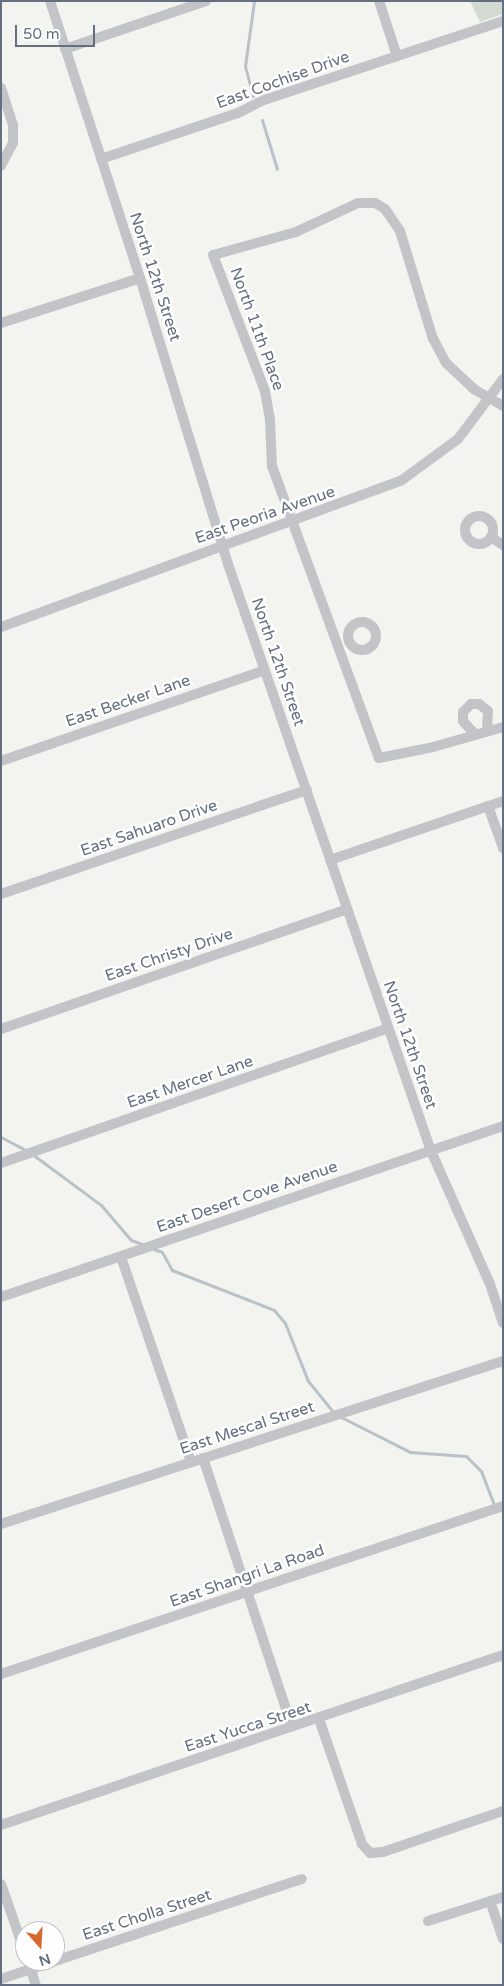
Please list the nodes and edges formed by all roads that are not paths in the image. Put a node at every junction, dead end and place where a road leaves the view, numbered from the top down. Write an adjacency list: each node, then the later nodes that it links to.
1 (50, 1): 5 (street, North 12th Street)
2 (206, 1): 5 (street)
3 (379, 1): 6 (street)
4 (503, 20): 6 (street, East Cochise Drive)
5 (65, 50): 8 (street, North 12th Street)
6 (397, 56): 8 (street, East Cochise Drive)
7 (1, 88): 9 (street)
8 (101, 159): 10 (street, North 12th Street)
9 (1, 166)
10 (140, 278): 11 (street); 17 (street, North 12th Street)
11 (1, 323)
12 (503, 379): 13 (street, East Peoria Avenue)
13 (490, 398): 14 (street); 15 (street, East Peoria Avenue); 15 (street, North 11th Place)
14 (503, 406)
15 (291, 521): 17 (street, East Peoria Avenue); 21 (street, North 11th Place)
16 (491, 537): 18 (street)
17 (222, 545): 19 (street, East Peoria Avenue); 22 (street, North 12th Street)
18 (503, 545)
19 (1, 627)
20 (348, 639): 21 (street)
21 (338, 643): 25 (street, North 11th Place)
22 (265, 670): 26 (street, East Becker Lane); 27 (street, North 12th Street)
23 (503, 727): 24 (street)
24 (487, 729): 25 (street); 25 (street)
25 (474, 733)
26 (1, 761)
27 (306, 790): 31 (street, North 12th Street); 32 (street, East Sahuaro Drive)
28 (503, 801): 29 (street)
29 (488, 806): 30 (street); 31 (street)
30 (503, 848)
31 (330, 860): 33 (street, North 12th Street)
32 (1, 894)
33 (347, 909): 34 (street, North 12th Street); 35 (street, East Christy Drive)
34 (388, 1028): 37 (street, North 12th Street); 38 (street, East Mercer Lane)
35 (1, 1029)
36 (503, 1126): 37 (street, East Desert Cove Avenue)
37 (431, 1151): 39 (street, East Desert Cove Avenue); 41 (street, North 12th Street)
38 (1, 1163)
39 (121, 1256): 40 (street, East Desert Cove Avenue); 44 (street)
40 (1, 1297)
41 (503, 1323)
42 (503, 1360): 43 (street, East Mescal Street)
43 (203, 1458): 44 (street, East Mescal Street); 47 (street)
44 (191, 1462): 46 (street, East Mescal Street)
45 (503, 1506): 47 (street, East Shangri La Road)
46 (1, 1524)
47 (247, 1592): 49 (street, East Shangri La Road); 51 (street)
48 (503, 1655): 50 (street, East Yucca Street)
49 (1, 1674)
50 (320, 1719): 51 (street, East Yucca Street); 52 (street)
51 (292, 1727): 53 (street, East Yucca Street)
52 (503, 1811)
53 (1, 1825)
54 (302, 1880): 61 (street, East Cholla Street)
55 (1, 1884): 59 (street)
56 (503, 1897): 57 (street)
57 (490, 1901): 58 (street); 60 (street)
58 (428, 1921)
59 (15, 1924)
60 (503, 1939)
61 (65, 1954)
62 (17, 1971): 64 (street, East Cholla Street)
63 (31, 1971): 65 (street)
64 (1, 1979)
65 (36, 1985)

